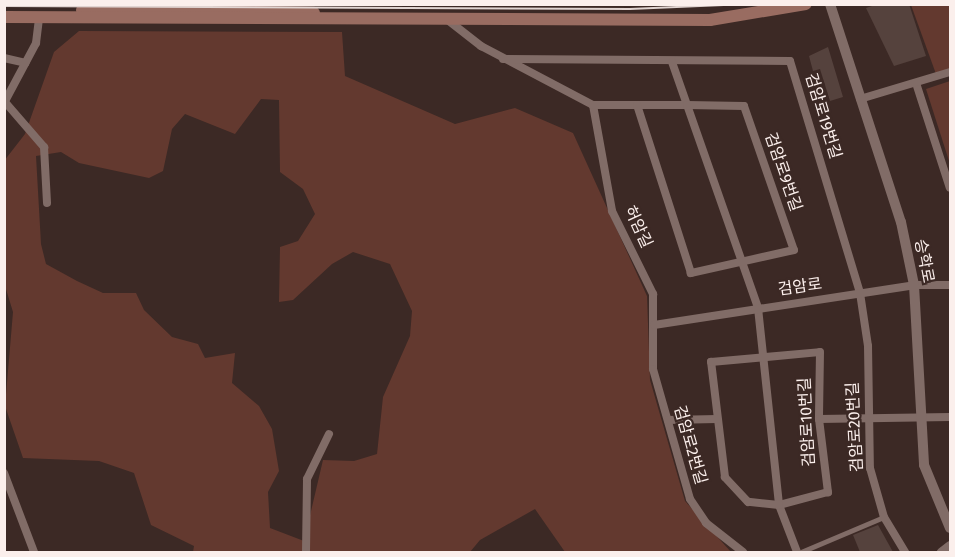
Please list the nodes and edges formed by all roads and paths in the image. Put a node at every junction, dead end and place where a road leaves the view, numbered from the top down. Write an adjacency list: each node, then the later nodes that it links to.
1 (782, 4): 4 (main road)
2 (806, 4): 7 (main road)
3 (830, 4): 14 (street, 승학로)
4 (4, 9)
5 (4, 17): 6 (main road)
6 (39, 18): 7 (main road); 11 (street)
7 (449, 21): 9 (street)
8 (4, 58): 11 (street)
9 (503, 59): 10 (street); 16 (street)
10 (672, 62): 18 (street); 24 (street, 검암로19번길)
11 (25, 63): 15 (street)
12 (951, 72): 13 (street)
13 (916, 83): 14 (street); 19 (street)
14 (860, 99): 22 (street, 승학로)
15 (5, 102): 20 (street)
16 (593, 105): 17 (street); 26 (street, 허암길)
17 (637, 105): 18 (street); 21 (street, 검암로9번길)
18 (687, 105): 21 (street); 21 (street, 검암로9번길)
19 (951, 188)
20 (47, 203)
21 (743, 264): 25 (street)
22 (914, 285): 23 (street, 검암로); 24 (street, 검암로); 29 (street, 승학로)
23 (951, 285)
24 (860, 293): 25 (street, 검암로); 28 (street, 검암로20번길)
25 (758, 308): 26 (street, 검암로); 27 (street)
26 (654, 325): 33 (street, 검암로2번길)
27 (767, 356): 31 (street, 검암로10번길); 32 (street, 검암로10번길); 36 (street)
28 (867, 417): 29 (street); 32 (street); 37 (street, 검암로20번길)
29 (919, 417): 30 (street); 38 (street, 승학로)
30 (951, 417)
31 (717, 419): 33 (street); 36 (street, 검암로10번길)
32 (819, 419): 36 (street, 검암로10번길)
33 (668, 420): 42 (street, 검암로2번길)
34 (329, 434): 41 (street)
35 (4, 473): 40 (street)
36 (779, 505): 43 (street)
37 (884, 517): 44 (lane); 45 (street, 검암로20번길)
38 (951, 528)
39 (951, 545): 46 (street)
40 (34, 552)
41 (306, 552)
42 (743, 552)
43 (797, 552)
44 (801, 552)
45 (904, 552)
46 (941, 552)

